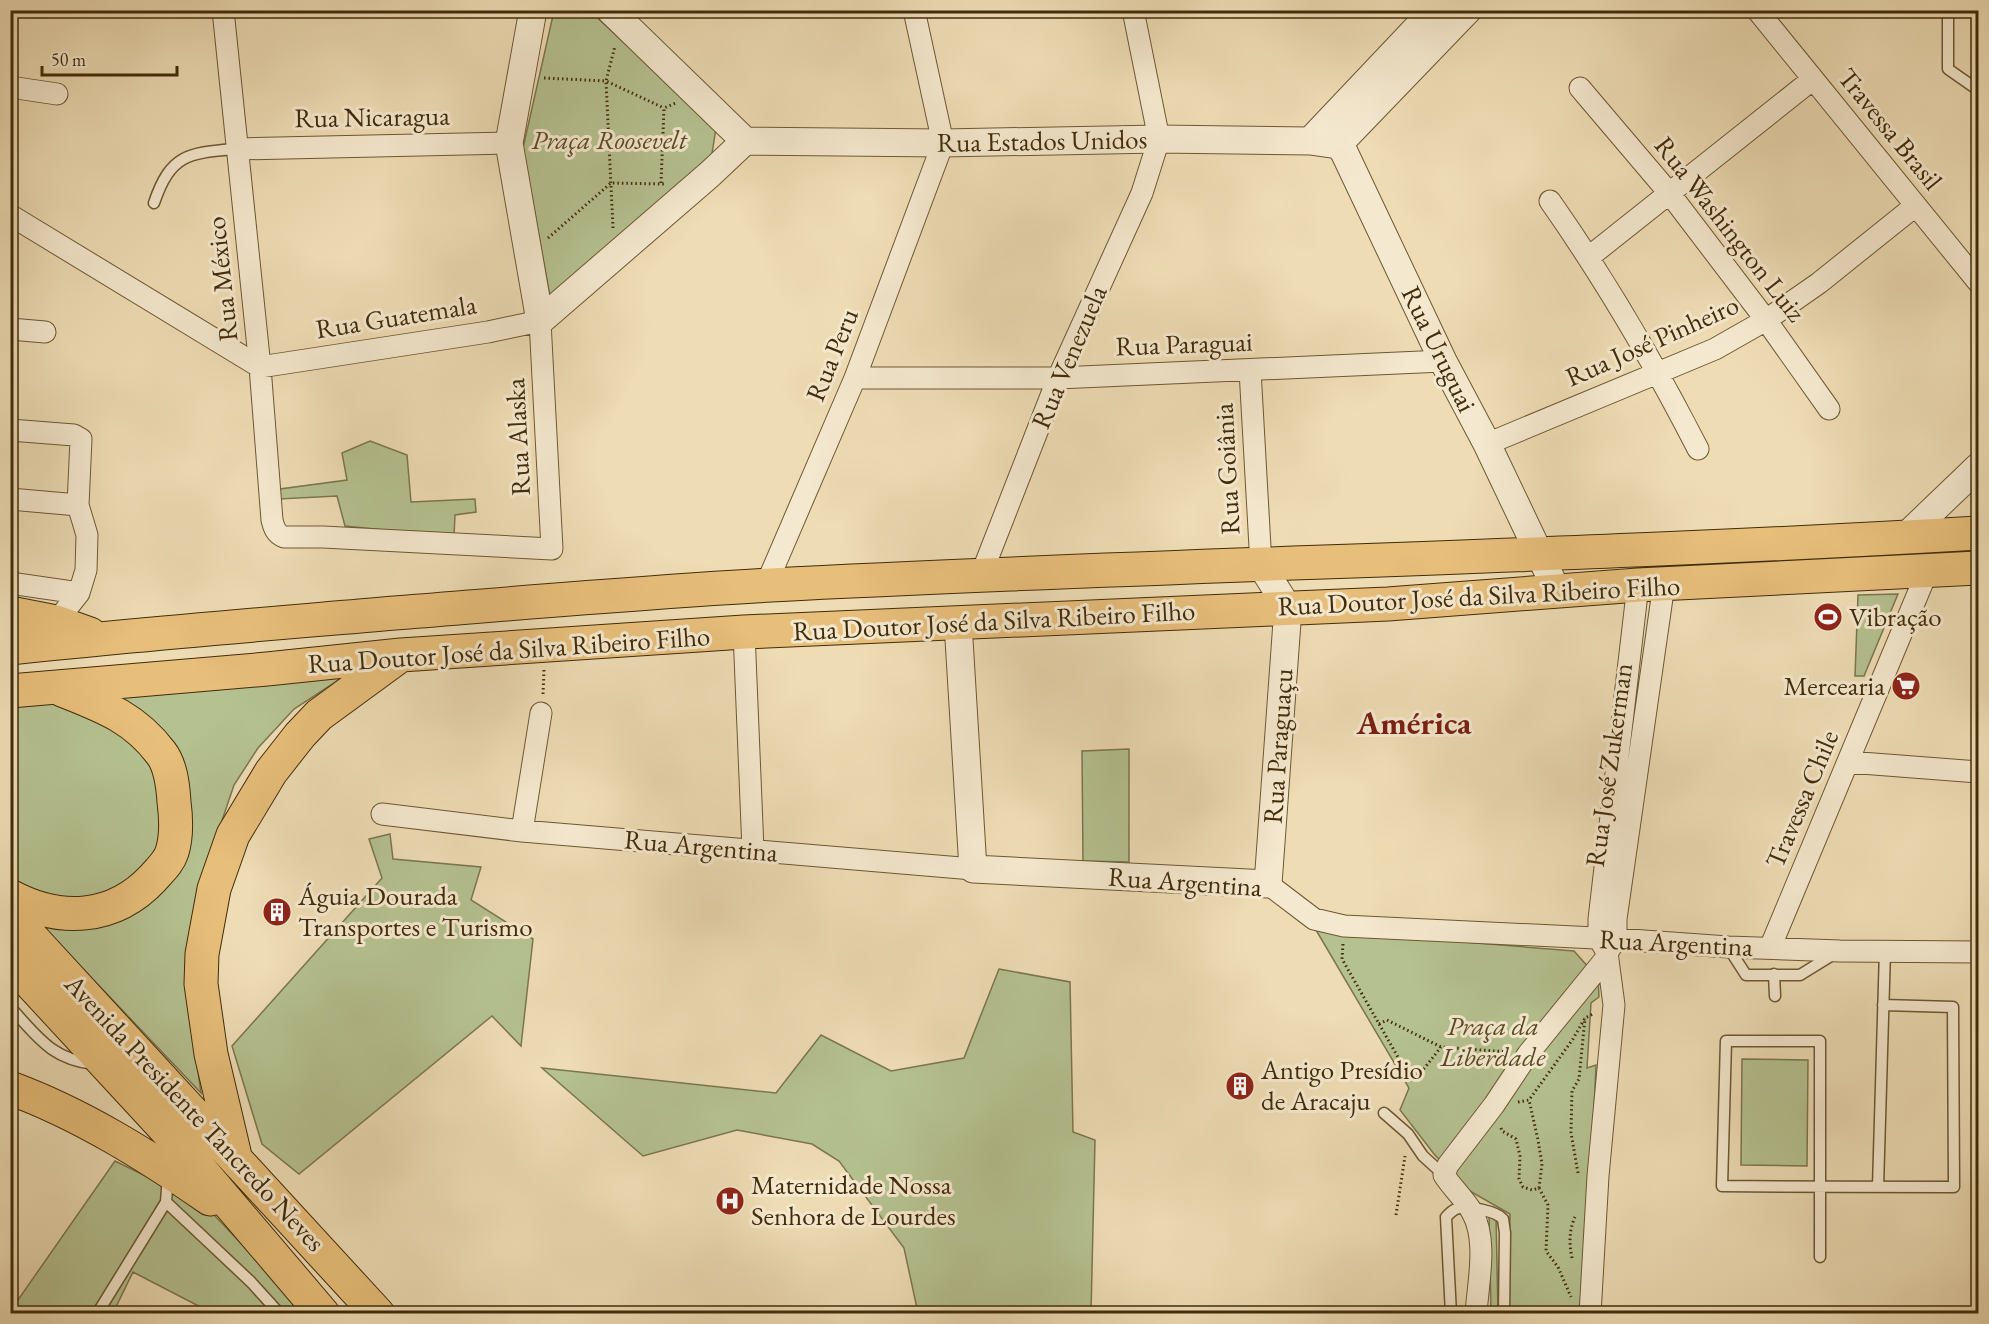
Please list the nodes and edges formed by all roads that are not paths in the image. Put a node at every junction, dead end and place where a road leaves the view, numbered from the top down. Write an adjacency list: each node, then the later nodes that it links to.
1 (222, 10): 21 (street, Rua México)
2 (533, 10): 18 (street)
3 (914, 10): 19 (street)
4 (1133, 10): 15 (street)
5 (1434, 10): 17 (street)
6 (1468, 10): 20 (street)
7 (1756, 10): 10 (street, Travessa Brasil)
8 (1948, 10): 13 (lane)
9 (616, 16): 16 (street)
10 (1813, 79): 22 (street); 25 (street, Travessa Brasil)
11 (10, 87): 14 (street)
12 (1580, 88): 22 (street, Rua Washington Luiz)
13 (1978, 90)
14 (57, 94)
15 (1159, 139): 17 (street, Rua Estados Unidos); 19 (street, Rua Estados Unidos); 38 (street, Rua Venezuela)
16 (745, 141): 19 (street, Rua Estados Unidos); 30 (street)
17 (1310, 141): 20 (street, Rua Estados Unidos)
18 (509, 142): 21 (street, Rua Nicaragua); 30 (street)
19 (943, 143): 37 (street, Rua Peru)
20 (1338, 145): 33 (street, Rua Uruguai)
21 (237, 149): 24 (lane); 34 (street, Rua México)
22 (1670, 194): 27 (street); 29 (street, Rua Washington Luiz)
23 (1550, 201): 27 (street)
24 (154, 202)
25 (1915, 206): 28 (street, Travessa Brasil); 29 (street, Rua José Pinheiro)
26 (10, 215): 34 (street)
27 (1589, 257): 36 (street)
28 (1978, 282)
29 (1766, 320): 36 (street, Rua José Pinheiro); 39 (street, Rua Washington Luiz)
30 (540, 321): 34 (street, Rua Guatemala); 47 (street, Rua Alaska)
31 (10, 329): 32 (street)
32 (45, 332)
33 (1443, 361): 35 (street, Rua Paraguai); 41 (street, Rua Uruguai)
34 (260, 367): 47 (street, Rua México)
35 (1250, 370): 38 (street, Rua Paraguai); 50 (street, Rua Goiânia)
36 (1658, 372): 41 (street, Rua José Pinheiro); 42 (street)
37 (855, 378): 38 (street, Rua Paraguai); 55 (street, Rua Peru)
38 (1058, 378): 53 (street, Rua Venezuela)
39 (1829, 409)
40 (10, 430): 45 (street)
41 (1487, 444): 49 (street, Rua Uruguai)
42 (1698, 449)
43 (1978, 467): 48 (street)
44 (10, 499): 45 (street)
45 (78, 505): 58 (street)
46 (1978, 532): 48 (main road, Rua Doutor José da Silva Ribeiro Filho)
47 (284, 537)
48 (1905, 537): 49 (main road, Rua Doutor José da Silva Ribeiro Filho)
49 (1538, 553): 50 (main road, Rua Doutor José da Silva Ribeiro Filho); 57 (street, Rua Uruguai)
50 (1261, 565): 53 (main road, Rua Doutor José da Silva Ribeiro Filho); 59 (street)
51 (1978, 568): 52 (main road, Rua Doutor José da Silva Ribeiro Filho)
52 (1928, 572): 56 (main road, Rua Doutor José da Silva Ribeiro Filho); 70 (street, Travessa Chile)
53 (981, 575): 55 (main road, Rua Doutor José da Silva Ribeiro Filho)
54 (10, 583): 58 (street)
55 (766, 585): 64 (main road, Rua Doutor José da Silva Ribeiro Filho)
56 (1651, 585): 57 (main road, Rua Doutor José da Silva Ribeiro Filho); 80 (street, Rua José Zukerman)
57 (1557, 591): 59 (main road, Rua Doutor José da Silva Ribeiro Filho)
58 (79, 593): 61 (street)
59 (1288, 608): 62 (main road, Rua Doutor José da Silva Ribeiro Filho); 76 (street, Rua Paraguaçu)
60 (10, 613): 61 (main road)
61 (56, 622): 64 (main road)
62 (958, 623): 63 (main road, Rua Doutor José da Silva Ribeiro Filho); 75 (street)
63 (744, 632): 66 (main road, Rua Doutor José da Silva Ribeiro Filho); 74 (street)
64 (100, 638): 65 (main road, Rua Doutor José da Silva Ribeiro Filho)
65 (10, 648)
66 (401, 655): 67 (main road, Rua Doutor José da Silva Ribeiro Filho); 93 (main road)
67 (55, 687): 68 (main road, Rua Doutor José da Silva Ribeiro Filho); 77 (main road)
68 (10, 691)
69 (541, 713): 73 (street)
70 (1848, 762): 71 (street); 81 (street, Travessa Chile)
71 (1978, 772)
72 (382, 814): 73 (street, Rua Argentina)
73 (522, 831): 74 (street, Rua Argentina)
74 (753, 850): 75 (street, Rua Argentina)
75 (974, 869): 76 (street, Rua Argentina)
76 (1268, 884): 80 (street, Rua Argentina)
77 (10, 896)
78 (10, 914): 93 (main road, Avenida Presidente Tancredo Neves)
79 (1728, 946): 80 (street, Rua Argentina); 81 (street, Rua Argentina); 86 (lane)
80 (1607, 947): 94 (street); 108 (street, Rua José Zukerman)
81 (1770, 948): 83 (street, Rua Argentina)
82 (1885, 950): 83 (street, Rua Argentina); 84 (street, Rua Argentina); 88 (lane)
83 (1840, 951): 86 (lane)
84 (1978, 952)
85 (10, 961): 90 (main road, Avenida Presidente Tancredo Neves)
86 (1774, 974): 87 (lane)
87 (1775, 996)
88 (1883, 1005): 97 (lane); 97 (lane)
89 (10, 1007): 90 (lane)
90 (105, 1065): 99 (main road, Avenida Presidente Tancredo Neves)
91 (10, 1088): 95 (main road)
92 (1384, 1113): 94 (lane)
93 (235, 1156): 104 (main road, Avenida Presidente Tancredo Neves)
94 (1444, 1175): 98 (street)
95 (168, 1186): 99 (main road); 102 (lane); 103 (lane)
96 (1821, 1187): 96 (lane); 97 (lane); 100 (lane)
97 (1878, 1187)
98 (1471, 1209): 105 (lane); 106 (street); 107 (lane)
99 (248, 1226): 101 (main road, Avenida Presidente Tancredo Neves)
100 (1820, 1257)
101 (322, 1313)
102 (98, 1314)
103 (280, 1314)
104 (378, 1314)
105 (1451, 1314)
106 (1476, 1314)
107 (1503, 1314)
108 (1590, 1314)

